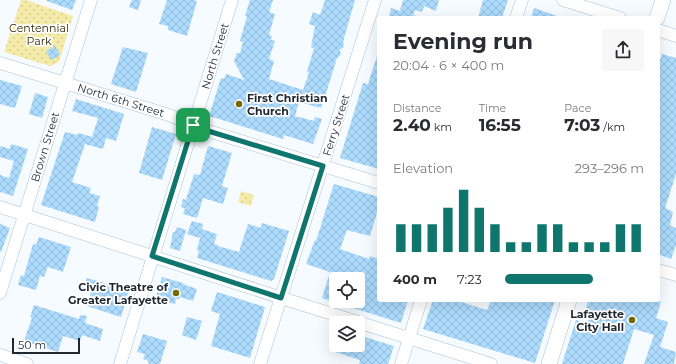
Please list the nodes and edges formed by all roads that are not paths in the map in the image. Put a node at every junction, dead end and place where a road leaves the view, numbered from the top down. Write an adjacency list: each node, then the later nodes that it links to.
1 (91, 0): 13 (street, Brown Street)
2 (232, 0): 14 (street, North Street)
3 (375, 0): 15 (street, Ferry Street)
4 (522, 0): 7 (street)
5 (563, 0): 8 (street)
6 (663, 0): 9 (main road)
7 (517, 16)
8 (614, 16)
9 (658, 16)
10 (660, 31): 11 (street)
11 (676, 36)
12 (0, 63): 13 (street, North 6th Street)
13 (65, 83): 14 (street, North 6th Street); 18 (street, Brown Street)
14 (193, 125): 15 (street, North 6th Street); 19 (street, North Street)
15 (323, 166): 16 (street, North 6th Street); 23 (street, Ferry Street)
16 (377, 182)
17 (0, 207): 18 (street)
18 (25, 215): 19 (street); 22 (street, Brown Street)
19 (152, 256): 23 (street); 29 (street, North Street)
20 (660, 271): 21 (street)
21 (676, 275)
22 (0, 293)
23 (281, 298): 26 (street); 30 (street, Ferry Street)
24 (421, 302): 26 (street)
25 (568, 302): 33 (main road)
26 (409, 339): 31 (street); 32 (street)
27 (0, 355): 28 (street)
28 (27, 364)
29 (120, 364)
30 (260, 364)
31 (401, 364)
32 (491, 364)
33 (549, 364)

